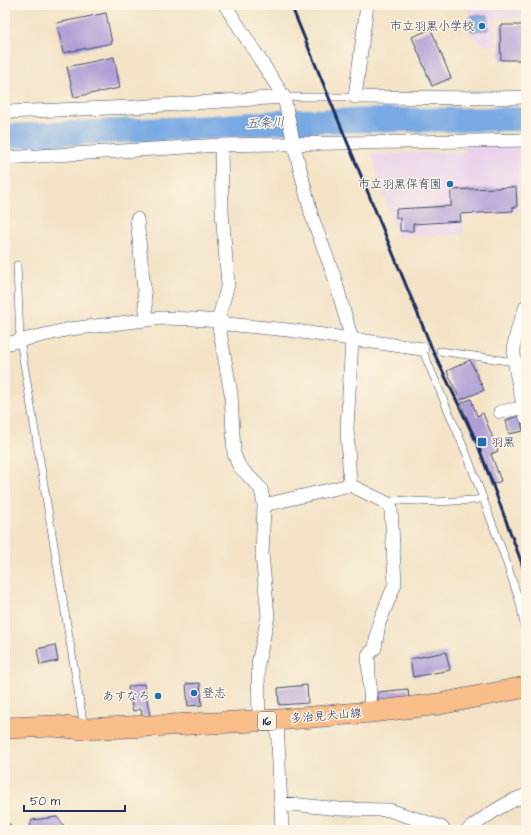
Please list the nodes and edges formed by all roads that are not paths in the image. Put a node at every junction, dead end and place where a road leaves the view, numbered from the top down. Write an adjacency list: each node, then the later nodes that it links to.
1 (225, 5): 5 (street)
2 (367, 5): 3 (street)
3 (355, 97): 4 (street); 5 (lane)
4 (526, 97)
5 (285, 100): 6 (street); 8 (street)
6 (5, 112)
7 (526, 140): 8 (street)
8 (293, 142): 9 (street); 17 (street)
9 (221, 146): 10 (street); 15 (street)
10 (5, 158)
11 (137, 219): 14 (street)
12 (17, 265): 16 (lane)
13 (526, 306): 21 (street)
14 (147, 320): 15 (street); 16 (street)
15 (218, 321): 17 (street); 27 (street)
16 (20, 340): 18 (street); 33 (lane)
17 (352, 340): 19 (street); 24 (street)
18 (5, 344)
19 (422, 349): 25 (lane)
20 (440, 351): 21 (lane)
21 (520, 362): 22 (street)
22 (525, 411): 23 (street)
23 (500, 412)
24 (350, 485): 26 (street); 27 (street)
25 (483, 498): 26 (lane); 28 (lane)
26 (389, 504): 30 (street)
27 (264, 505): 31 (street)
28 (526, 635)
29 (526, 687): 30 (main road, 多治見犬山線 / 16)
30 (371, 712): 31 (main road, 多治見犬山線 / 16)
31 (268, 721): 33 (main road, 多治見犬山線 / 16); 35 (street)
32 (5, 728): 33 (main road, 多治見犬山線 / 16)
33 (84, 729)
34 (526, 795): 38 (street)
35 (281, 803): 36 (street); 37 (street)
36 (282, 830)
37 (444, 830)
38 (468, 830)

